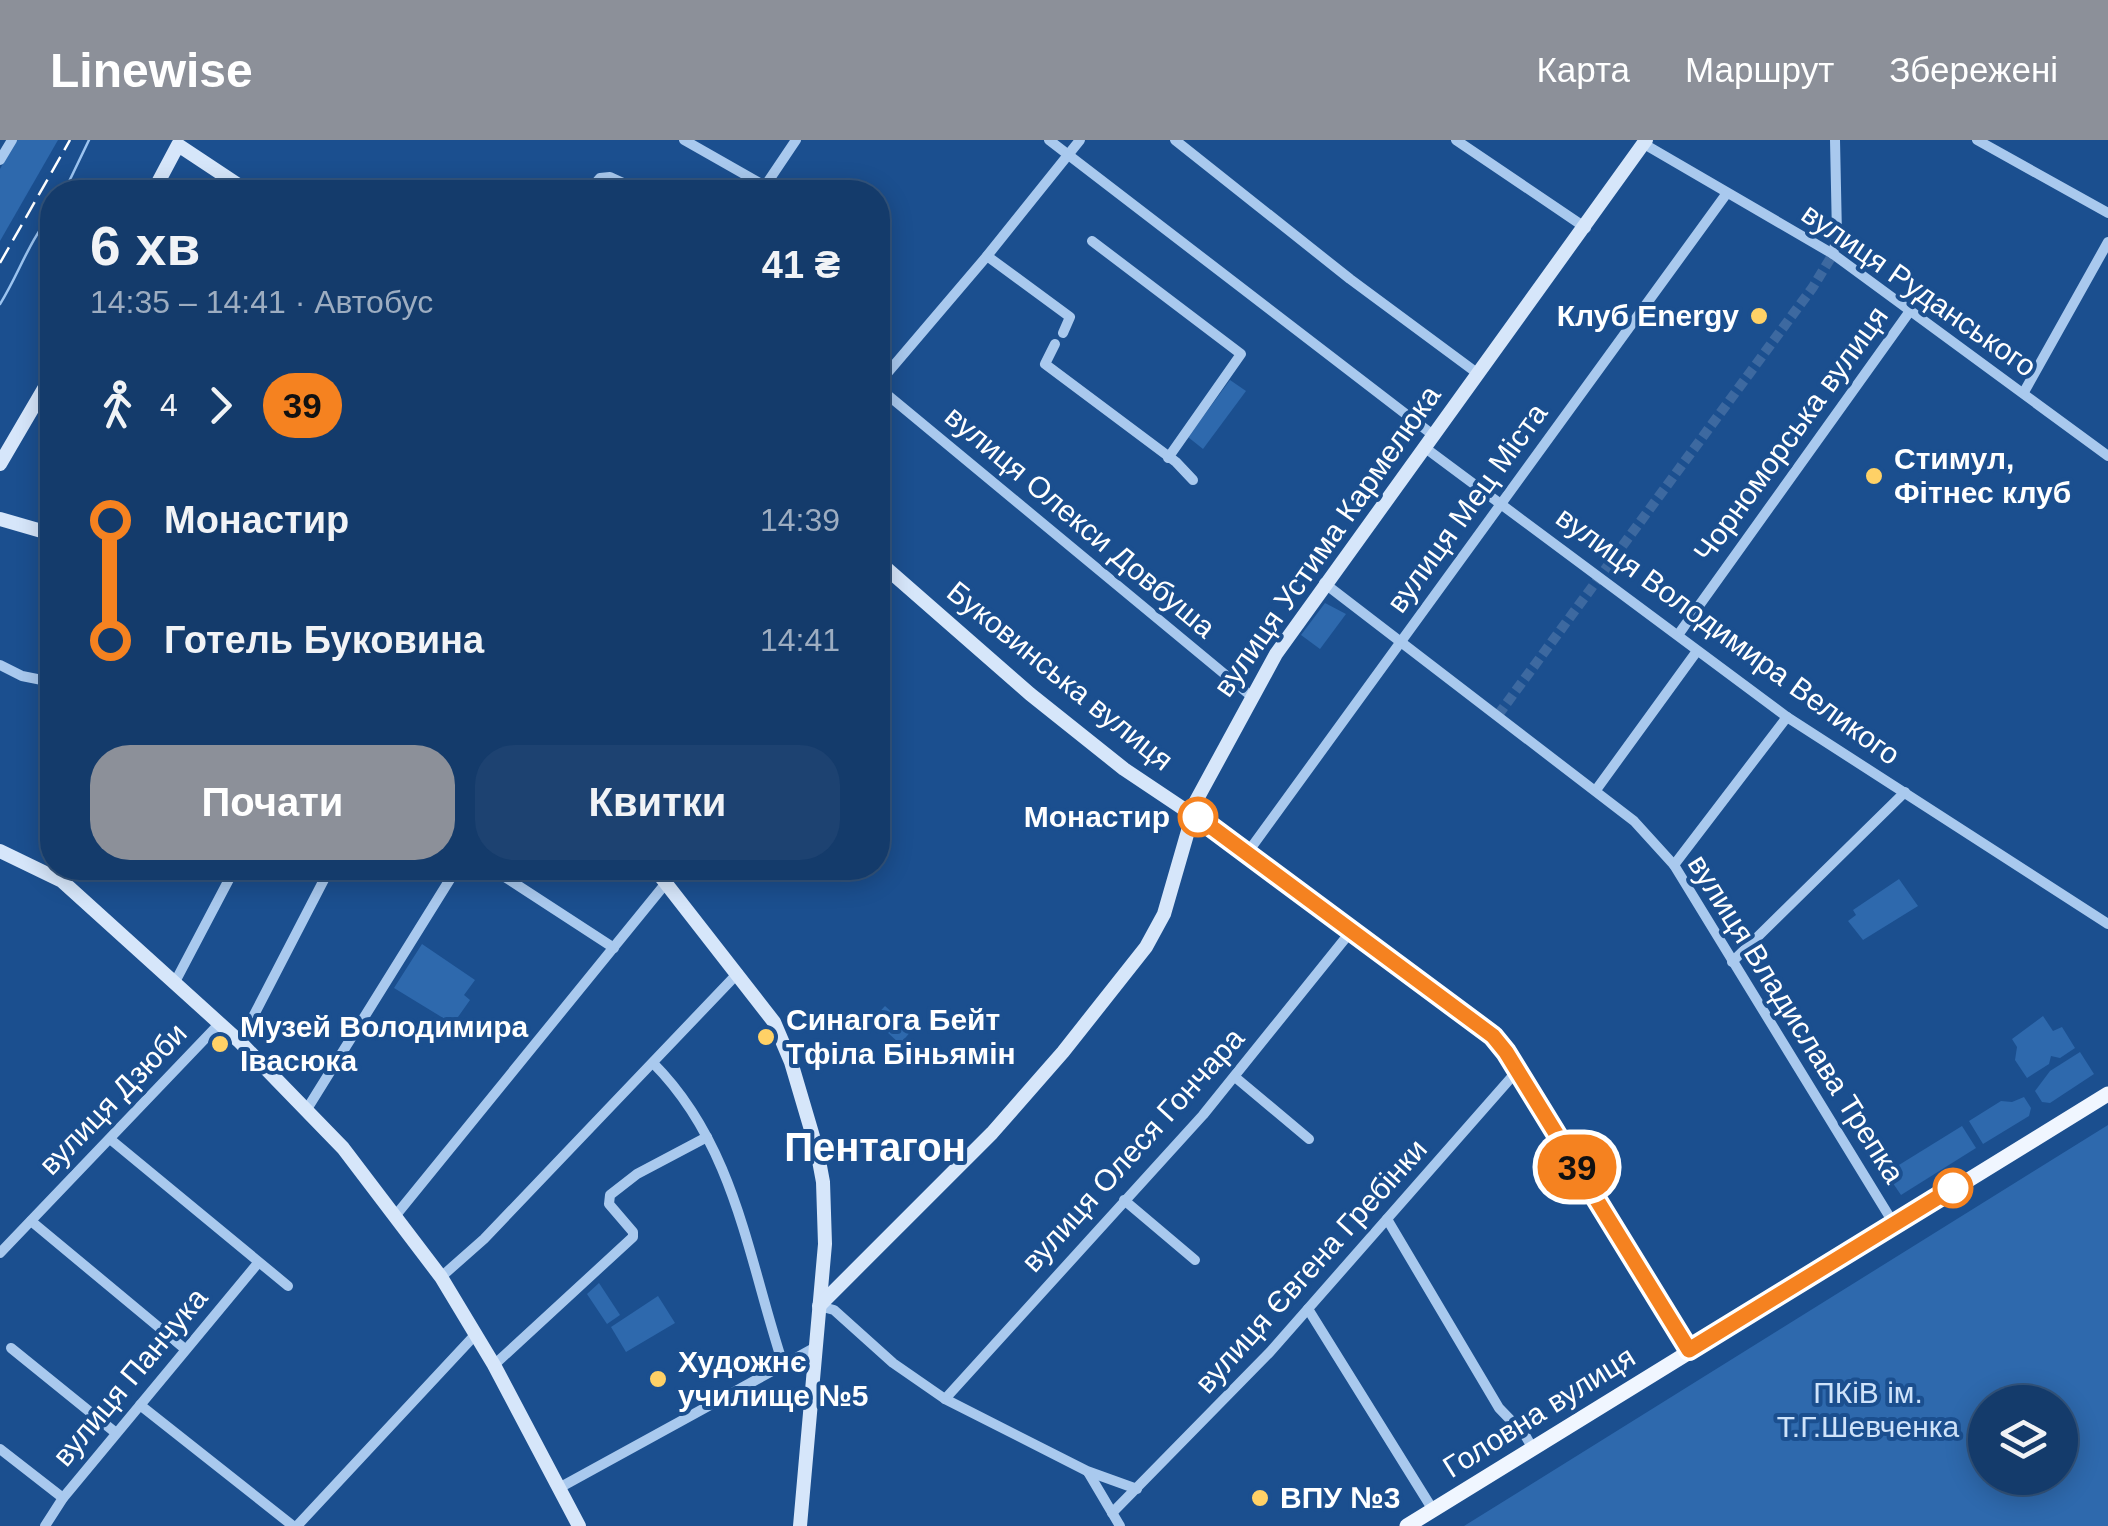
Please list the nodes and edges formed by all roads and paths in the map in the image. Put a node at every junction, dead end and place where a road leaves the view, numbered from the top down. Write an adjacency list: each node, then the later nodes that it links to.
1 (12, 140): 13 (street)
2 (684, 140): 16 (street)
3 (796, 140): 17 (street)
4 (1049, 140): 12 (street, вулиця Володимира Великого)
5 (1080, 140): 12 (street)
6 (1175, 140): 29 (street)
7 (1456, 140): 20 (street)
8 (1835, 140): 23 (street)
9 (1977, 140): 19 (street)
10 (1645, 142): 18 (street, вулиця Руданського); 20 (street, вулиця Устима Кармелюка)
11 (176, 143): 14 (street); 15 (street)
12 (1068, 154): 24 (street); 33 (street, вулиця Володимира Великого)
13 (0, 160)
14 (159, 180)
15 (231, 180)
16 (747, 180)
17 (770, 180)
18 (1727, 193): 23 (street, вулиця Руданського); 38 (street, вулиця Мец Міста)
19 (2108, 213)
20 (1586, 228): 29 (street, вулиця Устима Кармелюка)
21 (1092, 241): 35 (street)
22 (2108, 242): 30 (street)
23 (1833, 254): 25 (street, вулиця Руданського)
24 (988, 256): 26 (street); 28 (street)
25 (1910, 311): 30 (street, вулиця Руданського); 43 (street, Чорноморська вулиця)
26 (1062, 333)
27 (1056, 344): 35 (street)
28 (890, 371)
29 (1477, 373): 33 (street, вулиця Устима Кармелюка)
30 (2024, 392): 34 (street, вулиця Руданського)
31 (890, 395): 48 (street, вулиця Олекси Довбуша)
32 (40, 396): 36 (street)
33 (1428, 441): 38 (street, вулиця Володимира Великого); 42 (street, вулиця Устима Кармелюка)
34 (2108, 456)
35 (1168, 458): 37 (street)
36 (0, 464)
37 (1193, 480)
38 (1500, 504): 43 (street, вулиця Володимира Великого); 44 (street, вулиця Мец Міста)
39 (0, 519): 40 (street)
40 (40, 531)
41 (890, 571): 52 (street, Буковинська вулиця)
42 (1324, 583): 44 (street, вулиця Владислава Трепка); 48 (street, вулиця Устима Кармелюка)
43 (1678, 635): 45 (street, вулиця Володимира Великого)
44 (1400, 641): 50 (street, вулиця Владислава Трепка); 53 (street, вулиця Мец Міста)
45 (1698, 651): 49 (street, вулиця Володимира Великого); 50 (street)
46 (0, 665): 47 (street)
47 (40, 680)
48 (1251, 696): 52 (street, вулиця Устима Кармелюка)
49 (1788, 717): 51 (street, вулиця Володимира Великого); 55 (street)
50 (1596, 790): 55 (street, вулиця Владислава Трепка)
51 (1905, 792): 64 (street, вулиця Володимира Великого); 67 (street)
52 (1190, 812): 53 (street, Буковинська вулиця); 90 (street, вулиця Устима Кармелюка)
53 (1248, 852): 65 (street, Буковинська вулиця)
54 (1, 855): 56 (street)
55 (1674, 865): 67 (street, вулиця Владислава Трепка)
56 (40, 872)
57 (60, 880): 69 (street)
58 (230, 880): 69 (street)
59 (324, 880): 71 (street)
60 (450, 880): 76 (street)
61 (509, 880): 66 (street)
62 (664, 880): 63 (street)
63 (666, 883): 66 (street); 68 (street)
64 (2108, 924)
65 (1352, 930): 73 (street, Буковинська вулиця); 74 (street, вулиця Олеся Гончара)
66 (614, 948): 81 (street)
67 (1732, 962): 84 (street, вулиця Владислава Трепка)
68 (738, 973): 72 (street); 90 (street)
69 (175, 982): 70 (street)
70 (220, 1023): 71 (street); 78 (street, вулиця Дзюби)
71 (240, 1042): 76 (street)
72 (653, 1063): 77 (street); 88 (street)
73 (1517, 1071): 82 (street, вулиця Євгена Гребінки); 96 (street, Буковинська вулиця)
74 (1235, 1076): 79 (street); 80 (street, вулиця Олеся Гончара)
75 (2108, 1094): 84 (main road, Головна вулиця)
76 (307, 1108): 81 (street)
77 (707, 1137): 97 (street); 98 (street)
78 (110, 1139): 83 (street, вулиця Дзюби); 87 (street)
79 (1310, 1139)
80 (1124, 1200): 86 (street); 99 (street, вулиця Олеся Гончара)
81 (396, 1215): 88 (street)
82 (1386, 1219): 91 (street, вулиця Євгена Гребінки); 102 (street)
83 (31, 1221): 85 (street, вулиця Дзюби); 95 (street)
84 (1894, 1224): 96 (main road, Головна вулиця)
85 (0, 1253)
86 (1195, 1260)
87 (258, 1262): 89 (street); 95 (street, вулиця Панчука)
88 (441, 1277): 92 (street)
89 (288, 1286)
90 (819, 1306): 93 (street); 99 (street)
91 (1308, 1309): 106 (street, вулиця Євгена Гребінки); 108 (street)
92 (475, 1335): 98 (street); 111 (street)
93 (816, 1347): 97 (street); 113 (street)
94 (11, 1348): 101 (street)
95 (185, 1349): 100 (street, вулиця Панчука)
96 (1689, 1350): 102 (main road, Головна вулиця)
97 (783, 1364): 105 (street)
98 (494, 1365): 105 (street)
99 (945, 1399): 104 (street)
100 (140, 1405): 101 (street, вулиця Панчука); 111 (street)
101 (116, 1433): 107 (street, вулиця Панчука)
102 (1533, 1448): 108 (main road, Головна вулиця)
103 (0, 1449): 107 (street)
104 (1087, 1471): 106 (street); 109 (street)
105 (559, 1488): 112 (street)
106 (1136, 1489): 109 (street, вулиця Євгена Гребінки)
107 (63, 1498): 110 (street, вулиця Панчука)
108 (1433, 1510): 115 (main road, Головна вулиця)
109 (1112, 1513): 114 (street)
110 (45, 1526)
111 (295, 1526)
112 (579, 1526)
113 (800, 1526)
114 (1120, 1526)
115 (1408, 1526)

